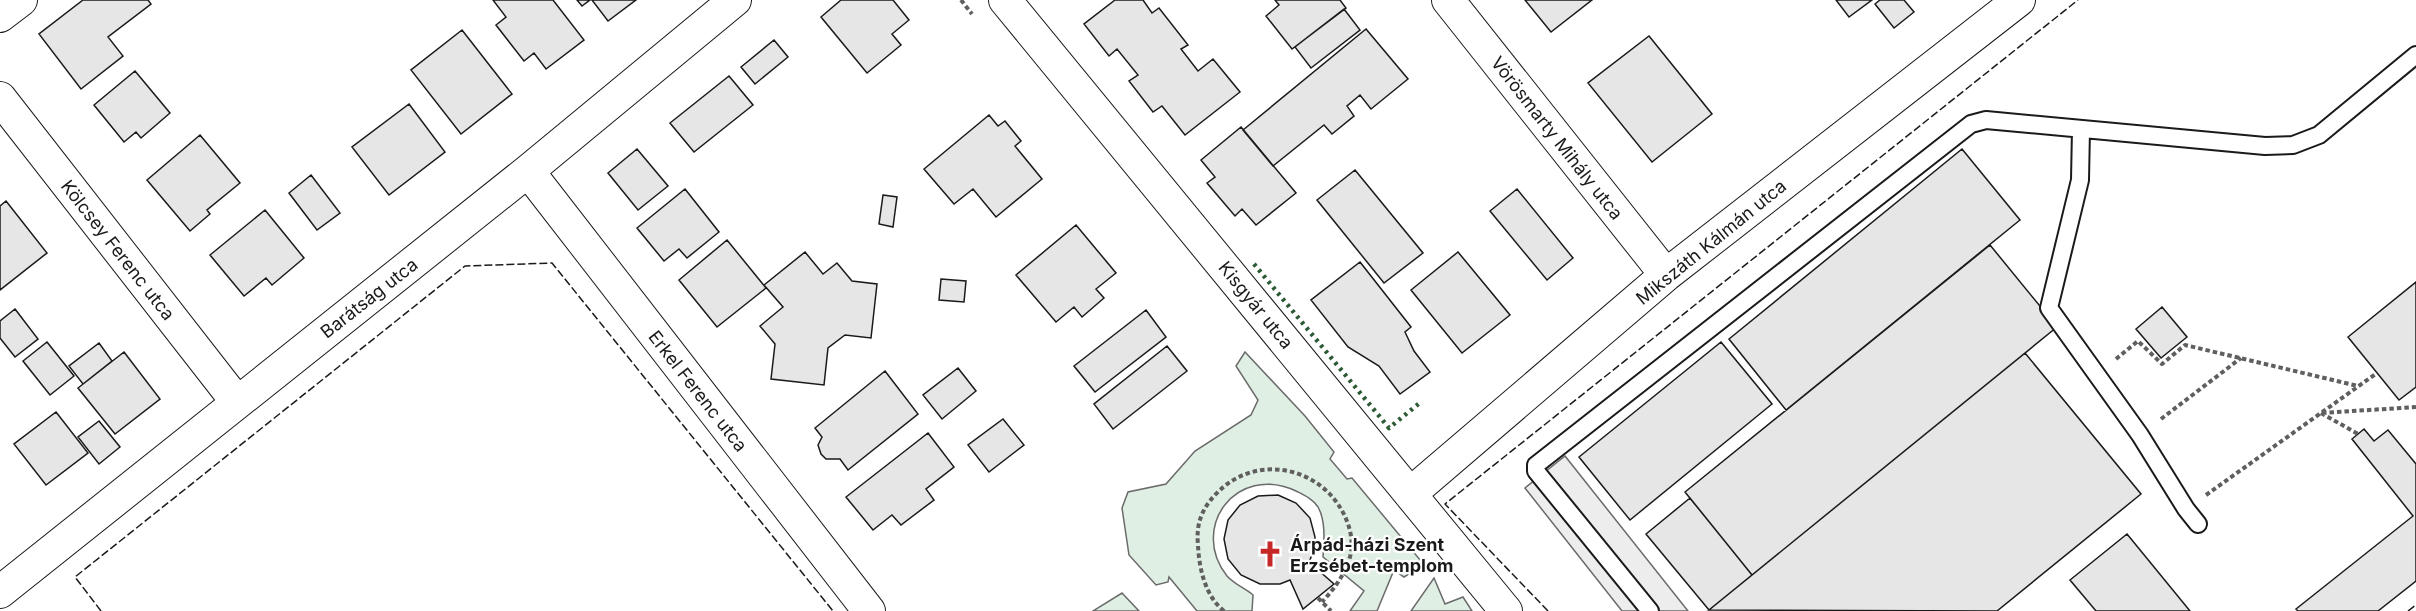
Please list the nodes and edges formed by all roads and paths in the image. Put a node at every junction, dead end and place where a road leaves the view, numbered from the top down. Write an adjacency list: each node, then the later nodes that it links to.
1 (21, 0): 6 (street)
2 (735, 0): 10 (street, Barátság utca)
3 (1005, 0): 21 (street, Kisgyár utca)
4 (1448, 0): 11 (street, Vörösmarty Mihály utca)
5 (2019, 0): 11 (street, Mikszáth Kálmán utca)
6 (0, 16)
7 (2416, 55): 9 (lane)
8 (0, 98): 16 (street, Kölcsey Ferenc utca)
9 (2081, 129): 14 (lane); 29 (lane)
10 (528, 171): 16 (street, Barátság utca); 25 (street, Erkel Ferenc utca)
11 (1666, 275): 21 (street, Mikszáth Kálmán utca)
12 (2241, 358): 14 (path); 15 (path); 20 (path)
13 (2377, 373): 15 (path)
14 (2097, 375): 20 (lane)
15 (2358, 386): 18 (path)
16 (237, 402): 24 (street, Barátság utca)
17 (2416, 407): 18 (path)
18 (2321, 413): 19 (path); 22 (path)
19 (2358, 434)
20 (2140, 435): 22 (lane)
21 (1410, 494): 28 (street, Kisgyár utca)
22 (2186, 509): 23 (lane)
23 (2198, 524)
24 (0, 592)
25 (869, 611)
26 (1224, 611): 27 (path)
27 (1331, 611)
28 (1506, 611)
29 (1650, 611)

